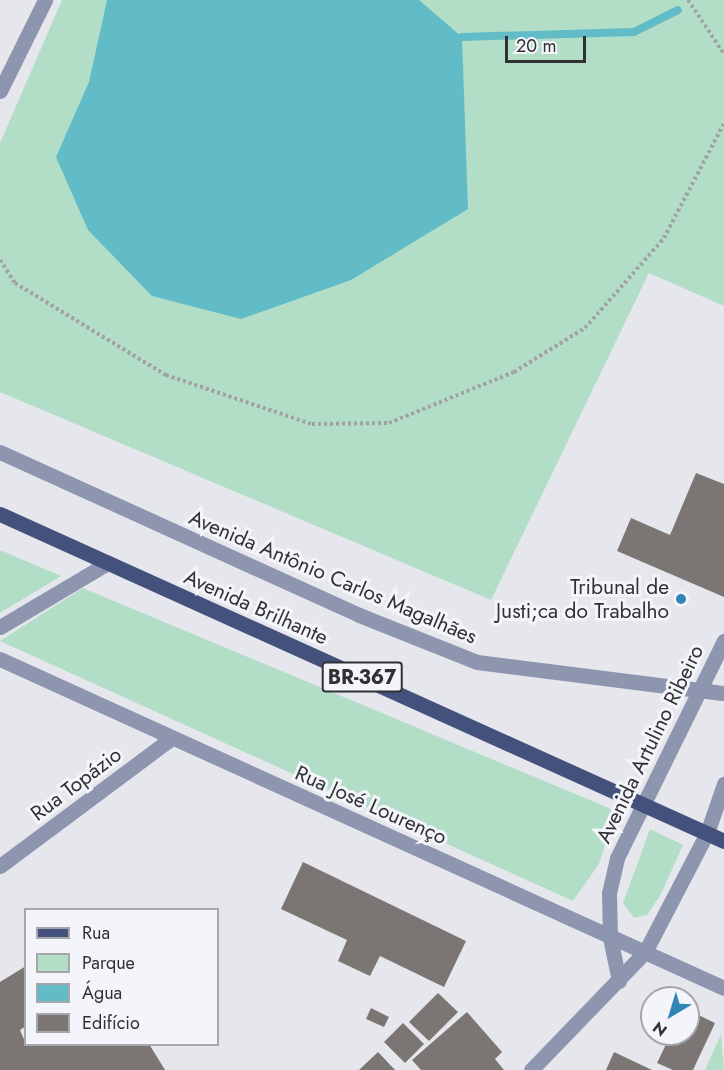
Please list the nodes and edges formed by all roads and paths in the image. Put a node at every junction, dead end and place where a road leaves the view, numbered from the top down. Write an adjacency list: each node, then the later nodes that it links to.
1 (45, 0): 4 (street)
2 (688, 0): 3 (path)
3 (724, 54)
4 (0, 91)
5 (724, 123): 6 (path)
6 (0, 260)
7 (0, 452): 13 (street, Avenida Antônio Carlos Magalhães)
8 (0, 514): 9 (main road, Avenida Brilhante / BR-367)
9 (108, 563): 10 (street); 17 (main road, Avenida Brilhante / BR-367)
10 (0, 627)
11 (724, 642): 13 (street, Avenida Artulino Ribeiro)
12 (0, 659): 15 (street, Rua José Lourenço)
13 (701, 693): 14 (street, Avenida Antônio Carlos Magalhães); 17 (street, Avenida Artulino Ribeiro)
14 (724, 693)
15 (160, 732): 20 (street, Rua Topázio); 21 (street, Rua José Lourenço)
16 (724, 784): 18 (street)
17 (641, 803): 18 (main road, Avenida Brilhante / BR-367); 21 (street, Avenida Artulino Ribeiro)
18 (707, 833): 19 (main road, Avenida Brilhante / BR-367); 22 (street)
19 (724, 841)
20 (0, 866)
21 (610, 937): 22 (street, Rua José Lourenço); 23 (street, Avenida Artulino Ribeiro)
22 (645, 952): 23 (street); 24 (street, Rua José Lourenço)
23 (619, 981): 25 (street)
24 (724, 988)
25 (531, 1070)

